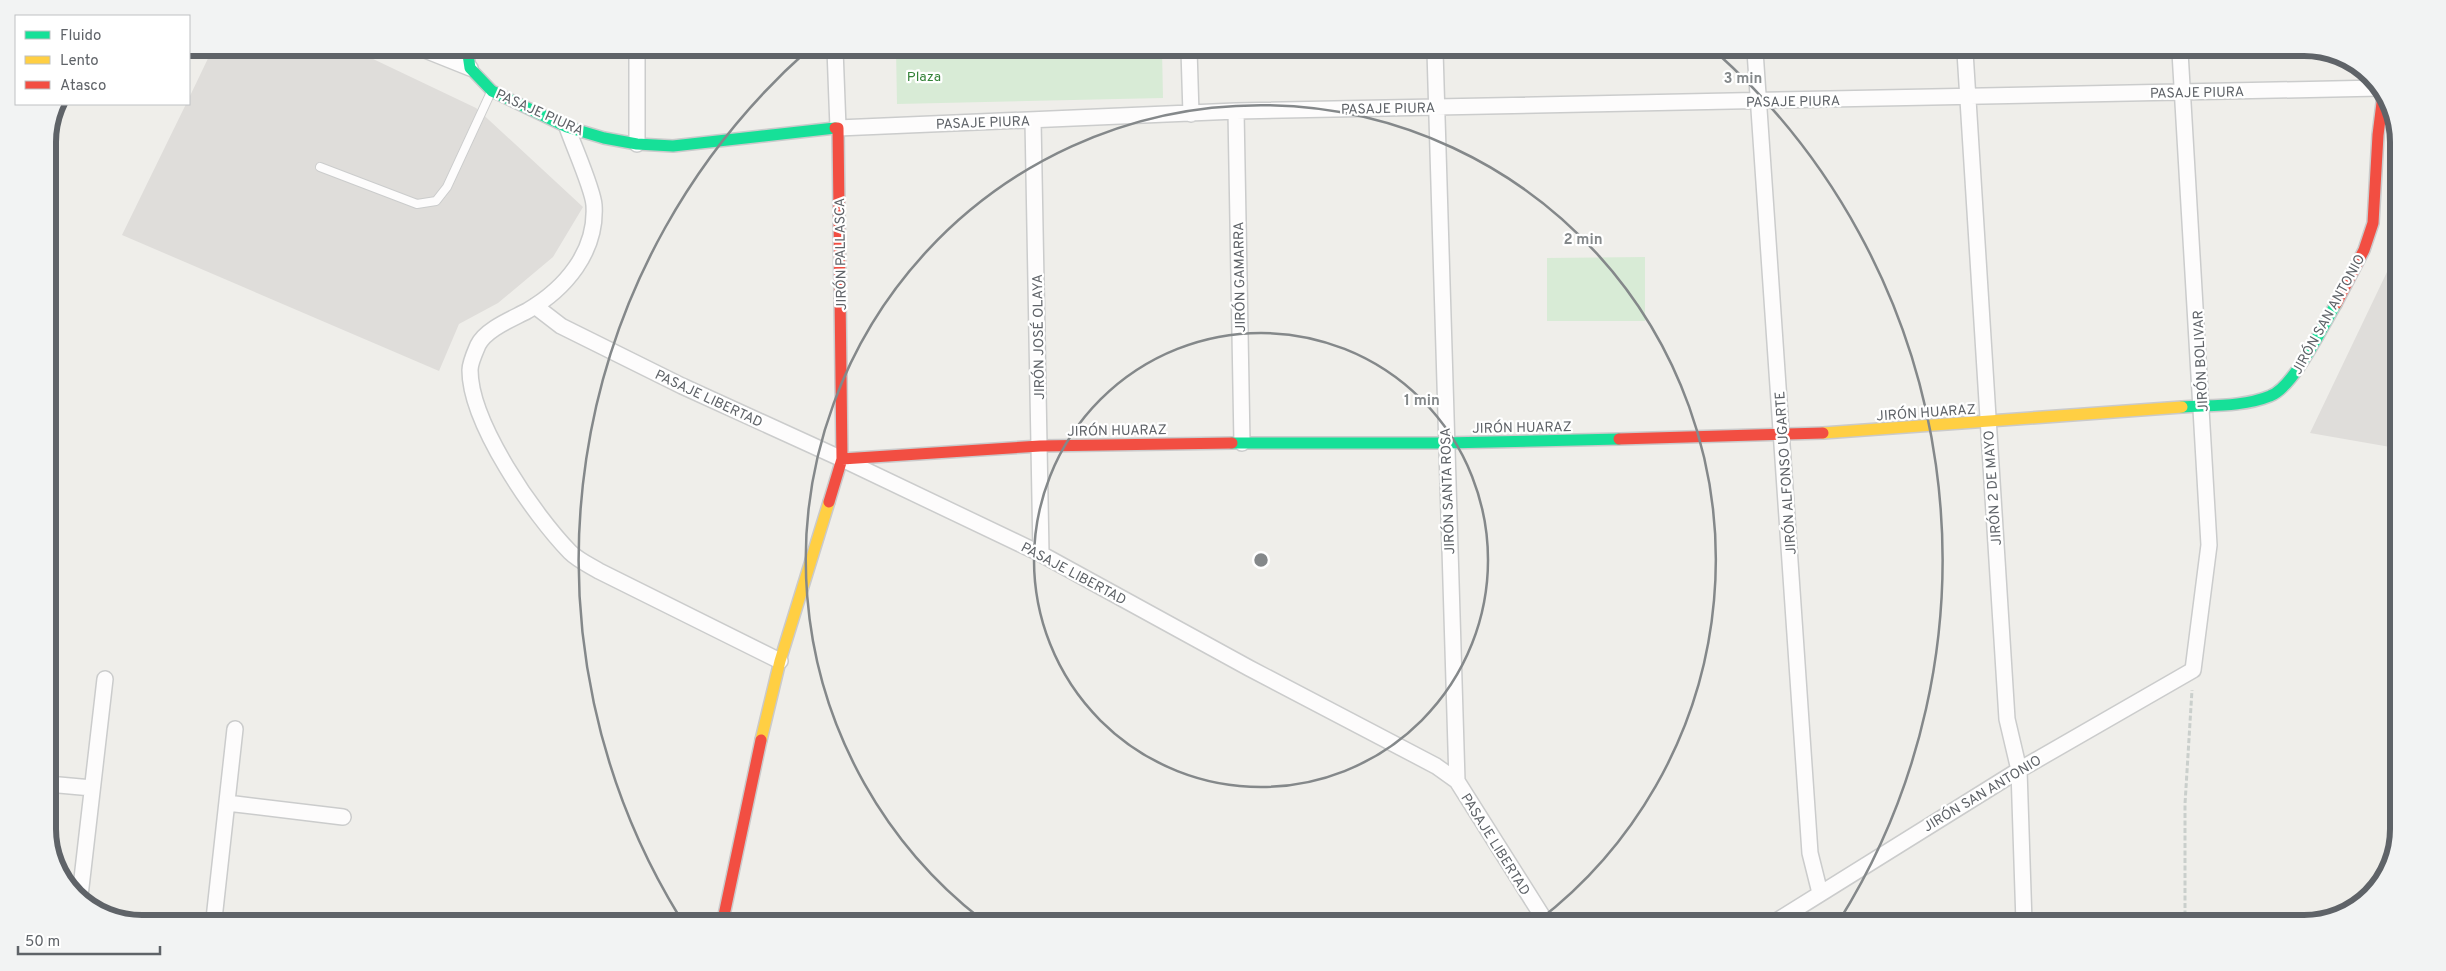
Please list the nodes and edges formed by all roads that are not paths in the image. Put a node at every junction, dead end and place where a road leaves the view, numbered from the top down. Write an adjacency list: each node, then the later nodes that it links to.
1 (440, 56): 10 (street, PASAJE PIURA)
2 (468, 56): 10 (street)
3 (637, 56): 23 (street)
4 (835, 56): 22 (street, JIRÓN PALLASCA)
5 (1189, 56): 19 (street)
6 (1435, 56): 16 (street, JIRÓN SANTA ROSA)
7 (1755, 56): 15 (street, JIRÓN ALFONSO UGARTE)
8 (1965, 56): 14 (street, JIRÓN 2 DE MAYO)
9 (2180, 56): 13 (street, JIRÓN BOLIVAR)
10 (470, 68): 12 (street, PASAJE PIURA)
11 (2371, 88): 13 (street, PASAJE PIURA)
12 (492, 91): 21 (street, PASAJE PIURA); 24 (lane)
13 (2183, 93): 14 (street, PASAJE PIURA); 26 (street, JIRÓN BOLIVAR)
14 (1969, 97): 15 (street, PASAJE PIURA); 27 (street, JIRÓN 2 DE MAYO)
15 (1759, 102): 16 (street, PASAJE PIURA); 28 (street, JIRÓN ALFONSO UGARTE)
16 (1436, 106): 18 (street, PASAJE PIURA); 30 (street, JIRÓN SANTA ROSA)
17 (2382, 106): 26 (street, JIRÓN SAN ANTONIO)
18 (1236, 112): 19 (street, PASAJE PIURA); 29 (street, JIRÓN GAMARRA)
19 (1191, 114): 20 (street, PASAJE PIURA)
20 (1033, 120): 22 (street, PASAJE PIURA); 31 (street, JIRÓN JOSÉ OLAYA)
21 (567, 127): 23 (street, PASAJE PIURA); 25 (street)
22 (838, 128): 23 (street, PASAJE PIURA); 32 (street, JIRÓN PALLASCA)
23 (637, 144)
24 (320, 167)
25 (535, 306): 32 (street, PASAJE LIBERTAD); 34 (street)
26 (2202, 405): 27 (street, JIRÓN HUARAZ); 35 (street, JIRÓN BOLIVAR)
27 (1988, 423): 28 (street, JIRÓN HUARAZ); 38 (street, JIRÓN 2 DE MAYO)
28 (1783, 436): 30 (street, JIRÓN HUARAZ); 45 (street, JIRÓN ALFONSO UGARTE)
29 (1242, 442): 30 (street, JIRÓN HUARAZ); 31 (street, JIRÓN HUARAZ)
30 (1446, 443): 39 (street, JIRÓN SANTA ROSA)
31 (1040, 446): 32 (street, JIRÓN HUARAZ); 33 (street, JIRÓN JOSÉ OLAYA)
32 (842, 459): 33 (street, PASAJE LIBERTAD); 34 (street, JIRÓN PALLASCA)
33 (1041, 554): 39 (street, PASAJE LIBERTAD)
34 (780, 661): 47 (street, JIRÓN PALLASCA)
35 (2193, 670): 38 (street, JIRÓN SAN ANTONIO)
36 (105, 678): 41 (street)
37 (235, 729): 42 (street)
38 (2019, 770): 45 (street, JIRÓN SAN ANTONIO); 50 (street, JIRÓN 2 DE MAYO)
39 (1457, 781): 48 (street, PASAJE LIBERTAD)
40 (56, 785): 41 (street)
41 (92, 788): 44 (street)
42 (227, 803): 43 (street); 46 (street)
43 (343, 818)
44 (81, 890)
45 (1820, 893): 49 (street, JIRÓN SAN ANTONIO)
46 (214, 915)
47 (724, 915)
48 (1542, 915)
49 (1786, 915)
50 (2024, 915)

